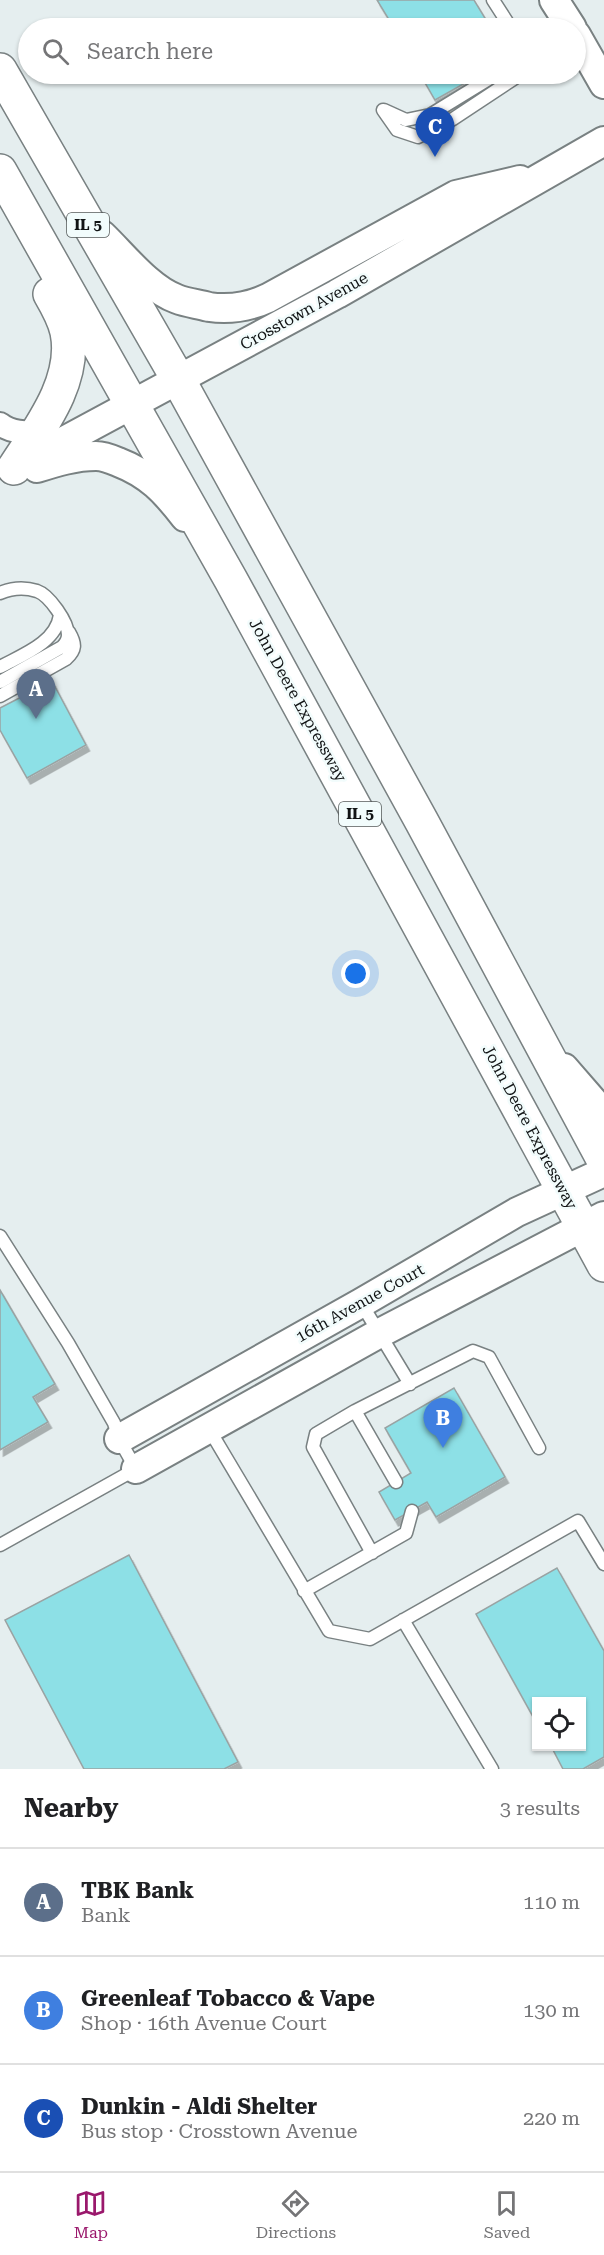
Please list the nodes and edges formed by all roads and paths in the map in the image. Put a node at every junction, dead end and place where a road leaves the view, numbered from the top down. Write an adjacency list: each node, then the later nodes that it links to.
1 (493, 0): 3 (lane)
2 (554, 0): 4 (street)
3 (505, 18)
4 (566, 18)
5 (586, 52): 9 (street)
6 (0, 70): 14 (highway, IL 5)
7 (481, 84): 8 (lane)
8 (506, 84)
9 (604, 84)
10 (604, 141): 12 (street, Crosstown Avenue)
11 (0, 171): 16 (highway, John Deere Expressway / IL 5)
12 (548, 174): 14 (street); 15 (street, Crosstown Avenue)
13 (0, 209): 18 (highway)
14 (84, 219): 15 (highway, IL 5)
15 (178, 380): 16 (street, Crosstown Avenue); 27 (highway, IL 5)
16 (133, 402): 19 (street, Crosstown Avenue); 21 (highway, John Deere Expressway / IL 5)
17 (0, 424): 18 (street)
18 (38, 432): 19 (street); 20 (highway)
19 (77, 433): 20 (street, Crosstown Avenue)
20 (5, 474): 21 (street)
21 (231, 580): 31 (highway, John Deere Expressway / IL 5)
22 (0, 593): 23 (lane)
23 (63, 620): 24 (lane); 25 (lane); 26 (lane)
24 (0, 667)
25 (0, 681)
26 (0, 696)
27 (535, 1031): 28 (street); 29 (highway, IL 5)
28 (604, 1114)
29 (604, 1161)
30 (604, 1172): 31 (street, 16th Avenue Court)
31 (565, 1190): 32 (highway, John Deere Expressway / IL 5); 35 (street, 16th Avenue Court)
32 (594, 1222): 34 (highway, John Deere Expressway / IL 5); 36 (street)
33 (0, 1236): 40 (lane)
34 (604, 1265)
35 (362, 1303): 36 (lane); 40 (street, 16th Avenue Court)
36 (378, 1334): 37 (lane); 39 (street)
37 (410, 1384): 38 (lane); 41 (lane)
38 (355, 1411): 43 (lane); 46 (lane)
39 (210, 1429): 42 (street); 48 (lane)
40 (119, 1439): 42 (lane)
41 (539, 1448)
42 (136, 1469): 45 (lane)
43 (396, 1482)
44 (412, 1510): 46 (lane)
45 (0, 1545)
46 (372, 1553): 48 (lane)
47 (604, 1564): 49 (lane)
48 (304, 1591): 49 (lane)
49 (403, 1620): 50 (lane)
50 (492, 1769)

